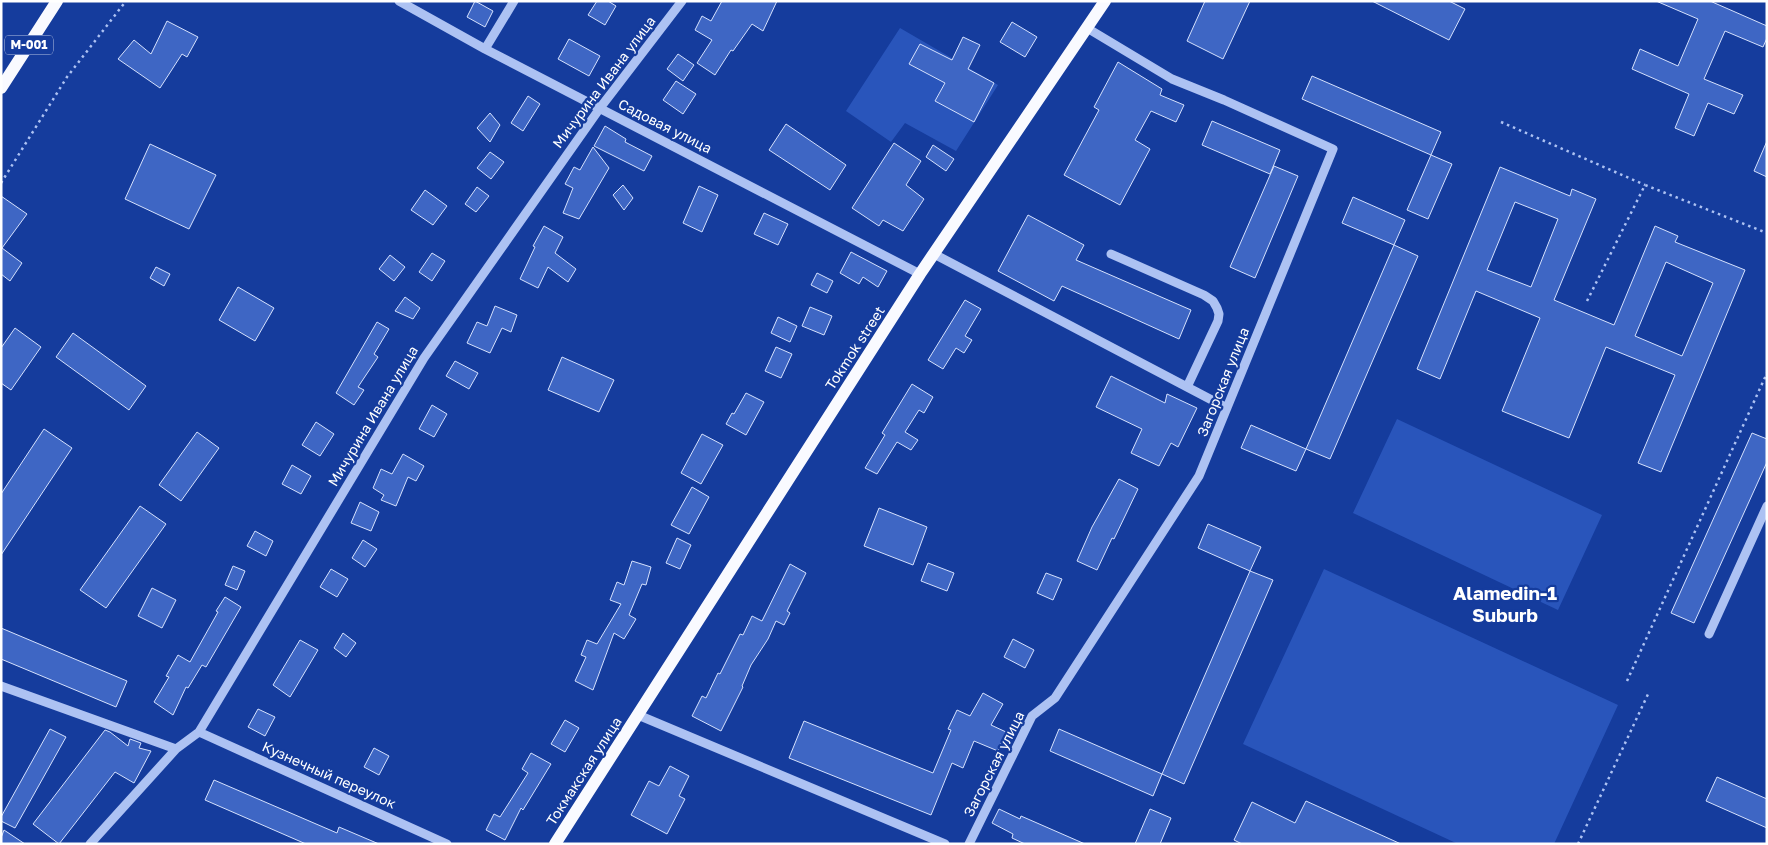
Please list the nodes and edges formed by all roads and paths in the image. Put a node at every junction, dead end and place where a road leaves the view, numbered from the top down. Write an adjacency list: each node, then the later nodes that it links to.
1 (57, 1): 9 (main road, М-001)
2 (126, 1): 12 (path)
3 (398, 1): 8 (street, Садовая улица)
4 (514, 1): 8 (street)
5 (682, 1): 10 (street, Мичурина Ивана улица)
6 (1105, 1): 7 (main road, Tokmok street)
7 (1087, 28): 15 (main road, Tokmok street); 21 (street, Загорская улица)
8 (485, 49): 10 (street, Садовая улица)
9 (1, 88)
10 (600, 108): 17 (street, Садовая улица); 28 (street, Мичурина Ивана улица)
11 (1501, 122): 13 (path)
12 (1, 183)
13 (1645, 185): 14 (path); 18 (path)
14 (1767, 233)
15 (934, 254): 17 (main road, Tokmok street); 20 (street)
16 (1111, 254): 20 (street)
17 (920, 274): 27 (main road, Tokmok street)
18 (1587, 301)
19 (1767, 372): 24 (path)
20 (1187, 386): 21 (street)
21 (1228, 408): 34 (street, Загорская улица)
22 (1767, 506): 23 (street)
23 (1709, 634)
24 (1627, 681)
25 (1, 686): 29 (street)
26 (1649, 692): 35 (path)
27 (638, 715): 32 (main road, Токмакская улица); 33 (street)
28 (199, 732): 29 (street, Мичурина Ивана улица); 31 (street, Кузнечный переулок)
29 (176, 749): 30 (street, Мичурина Ивана улица)
30 (90, 844)
31 (447, 844)
32 (555, 844)
33 (945, 844)
34 (968, 844)
35 (1578, 844)

